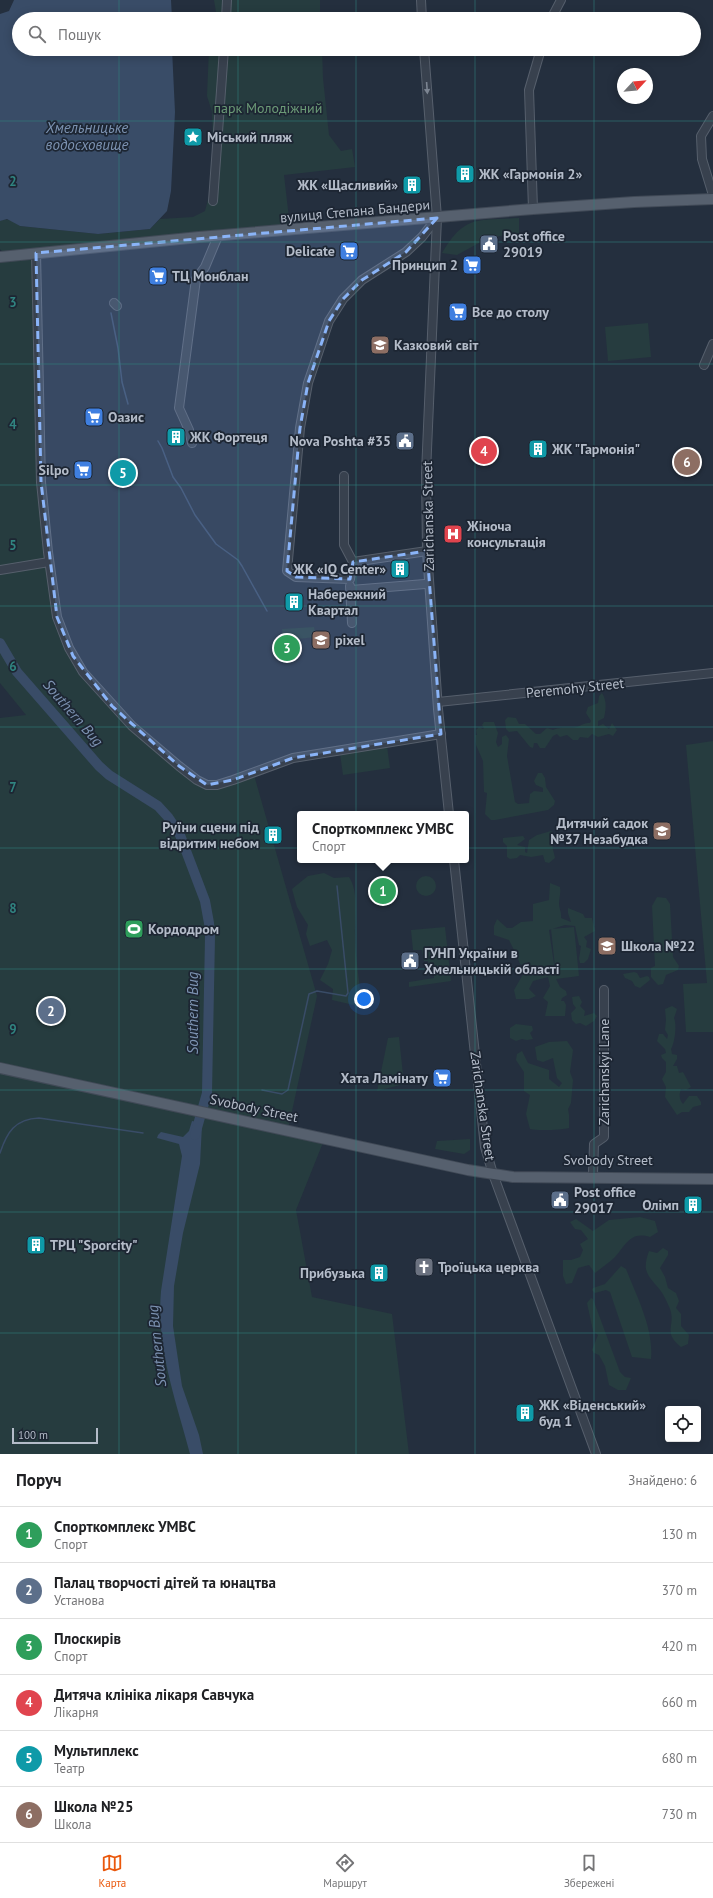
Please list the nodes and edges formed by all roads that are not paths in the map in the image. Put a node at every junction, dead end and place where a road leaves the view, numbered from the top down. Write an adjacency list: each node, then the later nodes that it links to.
1 (227, 0): 4 (street)
2 (421, 0): 5 (street)
3 (561, 0): 6 (street)
4 (226, 12)
5 (422, 12)
6 (555, 12)
7 (223, 56): 13 (street)
8 (425, 56): 15 (street, Zarichanska Street, one-way to 15)
9 (539, 56): 14 (street)
10 (712, 119): 11 (street)
11 (713, 195)
12 (713, 199): 14 (main road, вулиця Степана Бандери)
13 (213, 201)
14 (533, 209): 15 (main road, вулиця Степана Бандери)
15 (437, 218): 16 (main road, вулиця Степана Бандери); 23 (street, Zarichanska Street); 27 (street)
16 (218, 236): 17 (main road, вулиця Степана Бандери); 21 (street)
17 (36, 253): 18 (main road, вулиця Степана Бандери); 24 (street)
18 (2, 257)
19 (713, 344): 20 (street)
20 (704, 365)
21 (192, 443)
22 (344, 476): 25 (street)
23 (427, 552): 25 (street); 32 (street, Zarichanska Street)
24 (49, 562): 26 (street); 33 (street)
25 (353, 562): 27 (street)
26 (3, 570)
27 (350, 580): 29 (street)
28 (425, 584): 29 (street)
29 (351, 590): 30 (street)
30 (352, 623)
31 (713, 673): 32 (street, Peremohy Street)
32 (438, 702): 33 (street, Zarichanska Street)
33 (441, 734): 34 (street, Zarichanska Street)
34 (450, 811)
35 (454, 863): 38 (street, Zarichanska Street)
36 (604, 990): 40 (street, Zarichanskyi Lane)
37 (0, 1068): 38 (main road, Svobody Street)
38 (498, 1174): 40 (main road, Svobody Street); 43 (street, Zarichanska Street)
39 (713, 1174): 41 (main road, Svobody Street)
40 (596, 1175): 41 (main road, Svobody Street)
41 (670, 1176): 42 (main road, Svobody Street)
42 (713, 1178)
43 (596, 1454)

